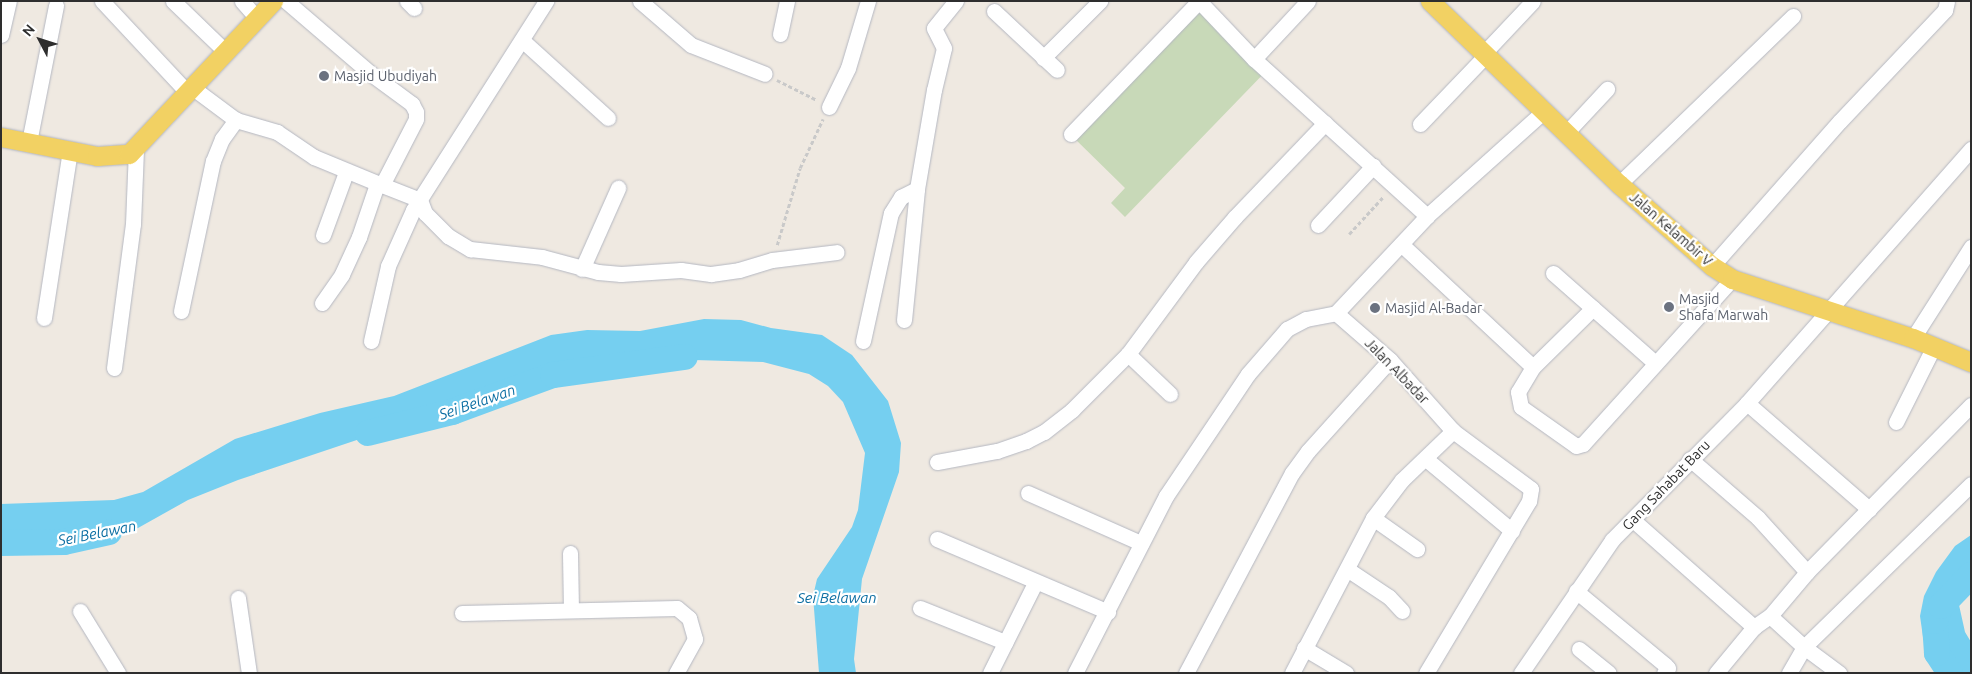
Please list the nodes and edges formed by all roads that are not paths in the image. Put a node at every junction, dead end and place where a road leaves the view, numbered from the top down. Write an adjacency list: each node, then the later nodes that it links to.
1 (9, 1): 23 (street)
2 (102, 1): 32 (street)
3 (173, 1): 25 (street)
4 (242, 1): 21 (street)
5 (273, 1): 21 (main road)
6 (286, 1): 48 (street)
7 (546, 1): 24 (street)
8 (640, 1): 30 (street)
9 (787, 1): 22 (street)
10 (868, 1): 33 (street)
11 (956, 1): 51 (street)
12 (1100, 1): 27 (street)
13 (1199, 1): 28 (street); 40 (street)
14 (1308, 1): 28 (street)
15 (1430, 1): 26 (main road, Jalan Kelambir V)
16 (1532, 1): 26 (street)
17 (1947, 1): 59 (street)
18 (56, 6): 42 (street)
19 (994, 11): 27 (street)
20 (1793, 16): 49 (street)
21 (258, 18): 25 (main road)
22 (780, 34)
23 (1, 35)
24 (522, 40): 35 (street); 52 (street)
25 (226, 52): 32 (main road)
26 (1485, 54): 34 (main road, Jalan Kelambir V); 38 (street)
27 (1043, 58): 29 (street)
28 (1254, 59): 37 (street)
29 (1056, 70)
30 (764, 74)
31 (1606, 89): 39 (street)
32 (190, 91): 36 (street); 45 (main road)
33 (829, 107)
34 (1544, 111): 39 (main road, Jalan Kelambir V); 53 (street)
35 (608, 118)
36 (236, 120): 47 (street); 66 (street)
37 (1326, 123): 46 (street); 74 (street)
38 (1420, 124)
39 (1567, 132): 49 (main road, Jalan Kelambir V)
40 (1070, 134)
41 (1, 137): 42 (main road)
42 (29, 142): 44 (main road)
43 (1971, 149): 65 (street, Gang Sahabat Baru)
44 (70, 150): 45 (main road); 68 (street)
45 (136, 150): 78 (street)
46 (1373, 166): 53 (street); 54 (street)
47 (346, 172): 48 (street); 55 (street)
48 (380, 184): 52 (street); 63 (street)
49 (1619, 184): 59 (main road, Jalan Kelambir V)
50 (618, 188): 60 (street)
51 (917, 189): 69 (street); 72 (street)
52 (420, 200): 60 (street); 71 (street)
53 (1427, 216): 56 (street)
54 (1318, 225)
55 (323, 235)
56 (1401, 244): 67 (street); 79 (street)
57 (1971, 247): 70 (street)
58 (837, 252): 60 (street)
59 (1712, 266): 62 (main road, Jalan Kelambir V)
60 (582, 269)
61 (1553, 273): 64 (street)
62 (1732, 279): 65 (main road, Jalan Kelambir V); 77 (street)
63 (322, 303)
64 (1593, 308): 77 (street); 79 (street)
65 (1827, 309): 70 (main road, Jalan Kelambir V); 81 (street, Gang Sahabat Baru)
66 (181, 311)
67 (1336, 313): 75 (street, Jalan Albadar); 95 (street)
68 (44, 318)
69 (904, 320)
70 (1913, 338): 73 (main road, Jalan Kelambir V)
71 (371, 341)
72 (863, 341)
73 (1934, 346): 76 (main road, Jalan Kelambir V); 83 (street)
74 (1128, 354): 80 (street); 87 (street)
75 (1390, 360): 84 (street, Jalan Albadar); 121 (street)
76 (1971, 362)
77 (1655, 363): 79 (street)
78 (114, 368)
79 (1533, 368)
80 (1170, 394)
81 (1747, 403): 86 (street, Gang Sahabat Baru); 90 (street)
82 (1971, 405): 90 (street)
83 (1896, 422)
84 (1453, 431): 85 (street); 93 (street, Jalan Albadar)
85 (1426, 459): 91 (street); 93 (street)
86 (1690, 459): 92 (street, Gang Sahabat Baru); 99 (street)
87 (936, 462)
88 (1971, 484): 112 (street)
89 (1028, 493): 95 (street)
90 (1869, 509): 99 (street)
91 (1373, 518): 96 (street); 98 (street)
92 (1633, 520): 101 (street, Gang Sahabat Baru); 110 (street)
93 (1512, 531): 124 (street, Jalan Albadar)
94 (937, 539): 100 (street)
95 (1141, 543): 107 (street)
96 (1417, 550)
97 (570, 553): 104 (street)
98 (1347, 569): 105 (street); 113 (street)
99 (1807, 572): 109 (street)
100 (1035, 583): 107 (street); 111 (street)
101 (1576, 591): 115 (street); 125 (street, Gang Sahabat Baru)
102 (238, 598): 117 (street)
103 (920, 608): 111 (street)
104 (571, 610): 108 (street); 118 (street)
105 (1402, 610)
106 (80, 611): 116 (street)
107 (1108, 612): 120 (street)
108 (462, 613)
109 (1770, 616): 110 (street); 112 (street)
110 (1754, 627): 127 (street)
111 (1005, 642): 119 (street)
112 (1804, 647): 128 (street); 129 (street)
113 (1304, 648): 122 (street); 123 (street)
114 (1579, 649): 126 (street)
115 (1668, 671)
116 (118, 673)
117 (249, 673)
118 (676, 673)
119 (990, 673)
120 (1074, 673)
121 (1186, 673)
122 (1292, 673)
123 (1346, 673)
124 (1426, 673)
125 (1521, 673)
126 (1609, 673)
127 (1716, 673)
128 (1789, 673)
129 (1839, 673)

